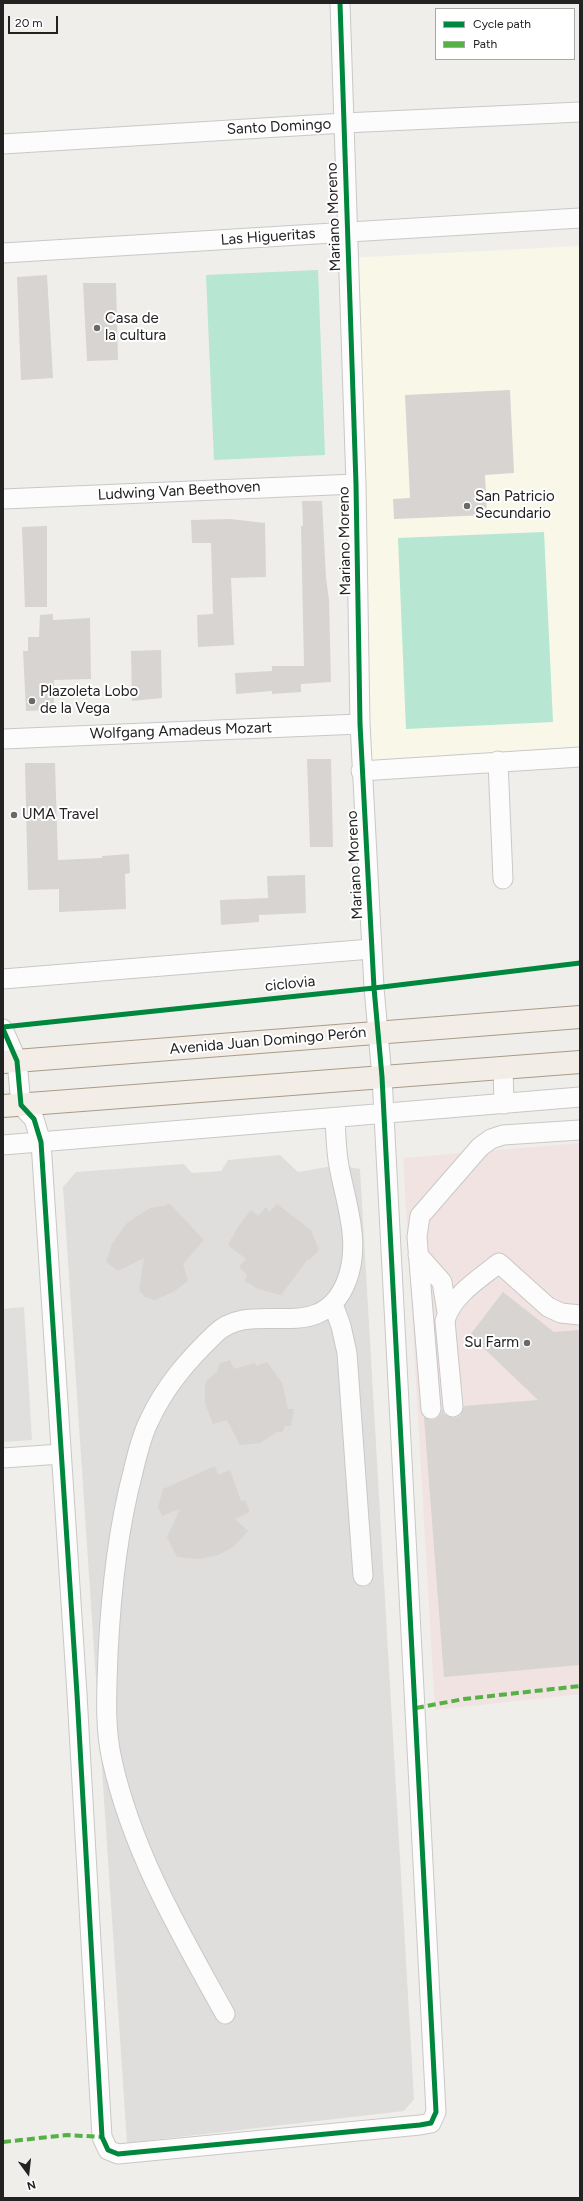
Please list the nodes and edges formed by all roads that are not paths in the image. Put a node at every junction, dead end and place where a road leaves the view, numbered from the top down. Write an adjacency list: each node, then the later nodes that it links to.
1 (340, 3): 3 (street, Mariano Moreno)
2 (580, 112): 3 (street, Santo Domingo)
3 (344, 124): 4 (street, Santo Domingo); 6 (street, Mariano Moreno)
4 (3, 144)
5 (580, 218): 6 (street, Las Higueritas)
6 (346, 232): 7 (street, Las Higueritas); 8 (street, Mariano Moreno)
7 (3, 254)
8 (356, 484): 9 (street, Ludwing Van Beethoven); 10 (street, Mariano Moreno)
9 (3, 499)
10 (360, 724): 11 (street, Wolfgang Amadeus Mozart); 14 (street, Mariano Moreno)
11 (3, 739)
12 (580, 757): 13 (street)
13 (498, 761): 14 (street); 15 (street)
14 (361, 771): 16 (street, Mariano Moreno)
15 (503, 879)
16 (371, 949): 17 (street); 20 (street, Mariano Moreno)
17 (3, 979)
18 (580, 1017): 20 (main road, Avenida Juan Domingo Perón)
19 (3, 1029): 21 (street)
20 (378, 1032): 21 (main road, Avenida Juan Domingo Perón); 24 (street, Mariano Moreno)
21 (10, 1062): 27 (street)
22 (580, 1062): 23 (main road)
23 (503, 1068): 24 (main road); 26 (street)
24 (382, 1077): 27 (main road); 28 (street, Mariano Moreno)
25 (580, 1097): 26 (street)
26 (504, 1104): 28 (street)
27 (12, 1106): 31 (street)
28 (384, 1115): 29 (street); 41 (street, Mariano Moreno)
29 (336, 1119): 31 (street); 36 (street)
30 (580, 1130): 33 (street)
31 (41, 1142): 32 (street); 41 (street)
32 (3, 1145)
33 (418, 1255): 35 (street); 40 (street)
34 (480, 1279): 35 (street); 37 (street); 38 (street)
35 (442, 1282): 37 (street)
36 (333, 1304): 43 (street); 44 (street)
37 (447, 1312): 39 (street)
38 (580, 1315)
39 (453, 1407)
40 (431, 1409)
41 (61, 1454): 42 (street)
42 (3, 1458)
43 (362, 1576)
44 (225, 2014)

